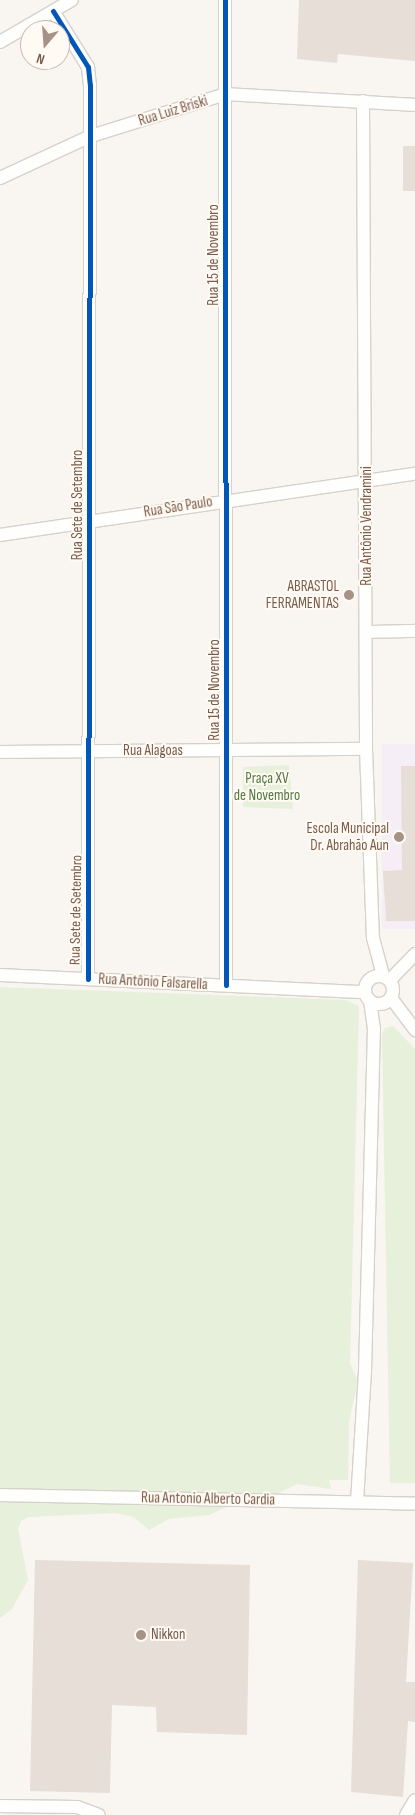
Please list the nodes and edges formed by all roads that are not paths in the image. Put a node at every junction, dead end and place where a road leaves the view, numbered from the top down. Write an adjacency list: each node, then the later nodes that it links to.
1 (72, 0): 3 (street)
2 (225, 0): 5 (street, Rua 15 de Novembro)
3 (53, 10): 4 (street); 8 (street, Rua Sete de Setembro)
4 (0, 42)
5 (226, 94): 6 (street, Rua Luiz Briski); 8 (street, Rua Luiz Briski); 12 (street, Rua 15 de Novembro)
6 (364, 100): 7 (street, Rua Luiz Briski); 11 (street, Rua Antônio Vendramini)
7 (415, 105)
8 (91, 136): 9 (street, Rua Luiz Briski); 13 (street, Rua Sete de Setembro)
9 (0, 178)
10 (415, 474): 11 (street, Rua São Paulo)
11 (367, 480): 12 (street, Rua São Paulo); 16 (street, Rua Antônio Vendramini)
12 (228, 499): 13 (street, Rua São Paulo); 19 (street, Rua 15 de Novembro)
13 (90, 522): 14 (street, Rua São Paulo); 18 (street, Rua Sete de Setembro)
14 (0, 535)
15 (415, 631): 16 (street)
16 (367, 632): 17 (street, Rua Antônio Vendramini)
17 (366, 749): 19 (street, Rua Alagoas); 21 (street, Rua Antônio Vendramini)
18 (91, 751): 19 (street, Rua Alagoas); 20 (street, Rua Alagoas); 25 (street, Rua Sete de Setembro)
19 (227, 751): 26 (street, Rua 15 de Novembro)
20 (0, 752)
21 (374, 951): 24 (street, Rua Antônio Vendramini); 27 (street, Rua Antônio Vendramini)
22 (415, 954): 24 (street)
23 (0, 975): 25 (street, Rua Antônio Falsarella)
24 (387, 978): 27 (street); 28 (street, Rua Antônio Vendramini)
25 (88, 979): 26 (street, Rua Antônio Falsarella)
26 (226, 985): 27 (street, Rua Antônio Falsarella)
27 (368, 991): 28 (street, Rua Antônio Falsarella); 29 (street, Rua Antônio Vendramini)
28 (388, 1000): 29 (street); 30 (street)
29 (374, 1029): 32 (street)
30 (415, 1030)
31 (0, 1495): 32 (street, Rua Antonio Alberto Cardia)
32 (357, 1502): 33 (street, Rua Antonio Alberto Cardia)
33 (415, 1504)
34 (415, 1800): 37 (street)
35 (0, 1806): 36 (street)
36 (99, 1815)
37 (406, 1815)

